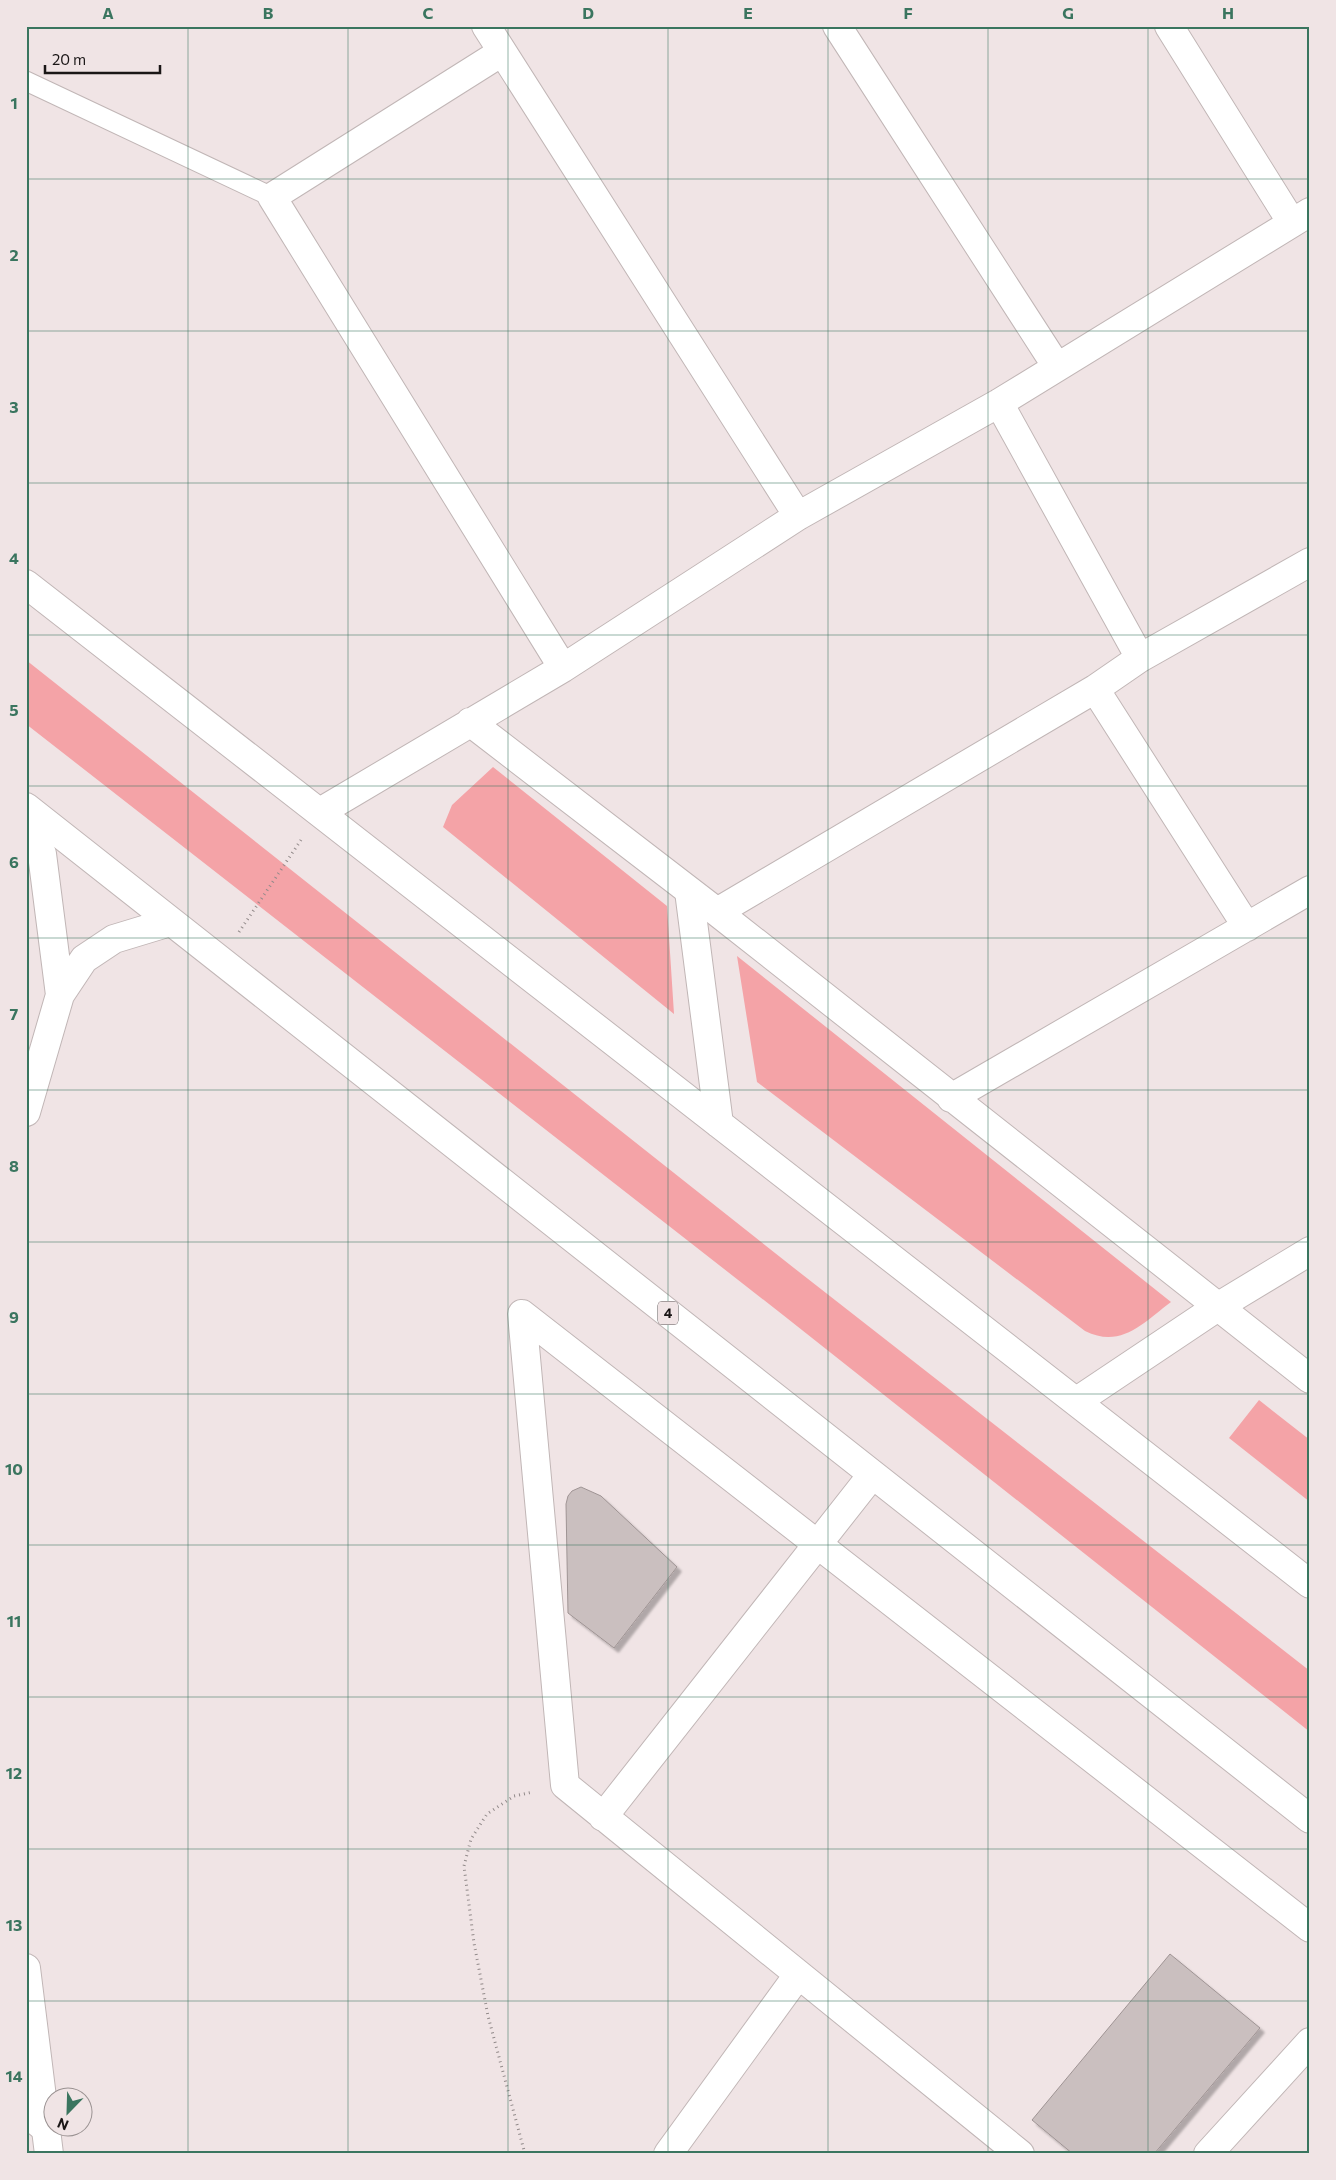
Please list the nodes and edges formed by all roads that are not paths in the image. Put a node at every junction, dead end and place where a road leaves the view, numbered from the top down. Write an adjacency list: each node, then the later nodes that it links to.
1 (486, 26): 4 (main road)
2 (836, 26): 8 (main road)
3 (1169, 26): 7 (main road)
4 (502, 52): 6 (main road); 10 (main road)
5 (26, 81): 6 (lane)
6 (272, 197): 14 (main road)
7 (1301, 218): 8 (main road)
8 (1057, 367): 9 (main road)
9 (1000, 403): 10 (main road); 13 (main road)
10 (798, 516): 14 (main road)
11 (1310, 562): 13 (main road)
12 (26, 584): 18 (main road)
13 (1140, 658): 15 (main road)
14 (564, 668): 16 (main road)
15 (1095, 688): 22 (main road); 24 (main road)
16 (470, 722): 18 (main road); 21 (main road)
17 (26, 807): 23 (main road, 4)
18 (320, 812): 28 (main road)
19 (26, 816): 25 (main road)
20 (1310, 890): 24 (main road)
21 (689, 891): 22 (main road); 28 (main road)
22 (717, 912): 26 (main road)
23 (170, 922): 25 (main road); 33 (main road, 4)
24 (1247, 927): 26 (main road)
25 (60, 995): 27 (main road)
26 (951, 1098): 30 (main road)
27 (26, 1112)
28 (719, 1124): 32 (main road)
29 (1310, 1251): 30 (main road)
30 (1219, 1306): 31 (main road); 32 (main road)
31 (1310, 1379)
32 (1077, 1401): 35 (main road)
33 (872, 1475): 34 (main road); 37 (main road, 4)
34 (818, 1545): 36 (main road); 36 (main road); 38 (main road)
35 (1310, 1584)
36 (603, 1817): 40 (main road)
37 (1310, 1819)
38 (1310, 1928)
39 (26, 1968): 42 (main road)
40 (798, 1975): 43 (main road); 44 (main road)
41 (1310, 2042): 45 (main road)
42 (40, 2132)
43 (668, 2154)
44 (1020, 2154)
45 (1208, 2154)

